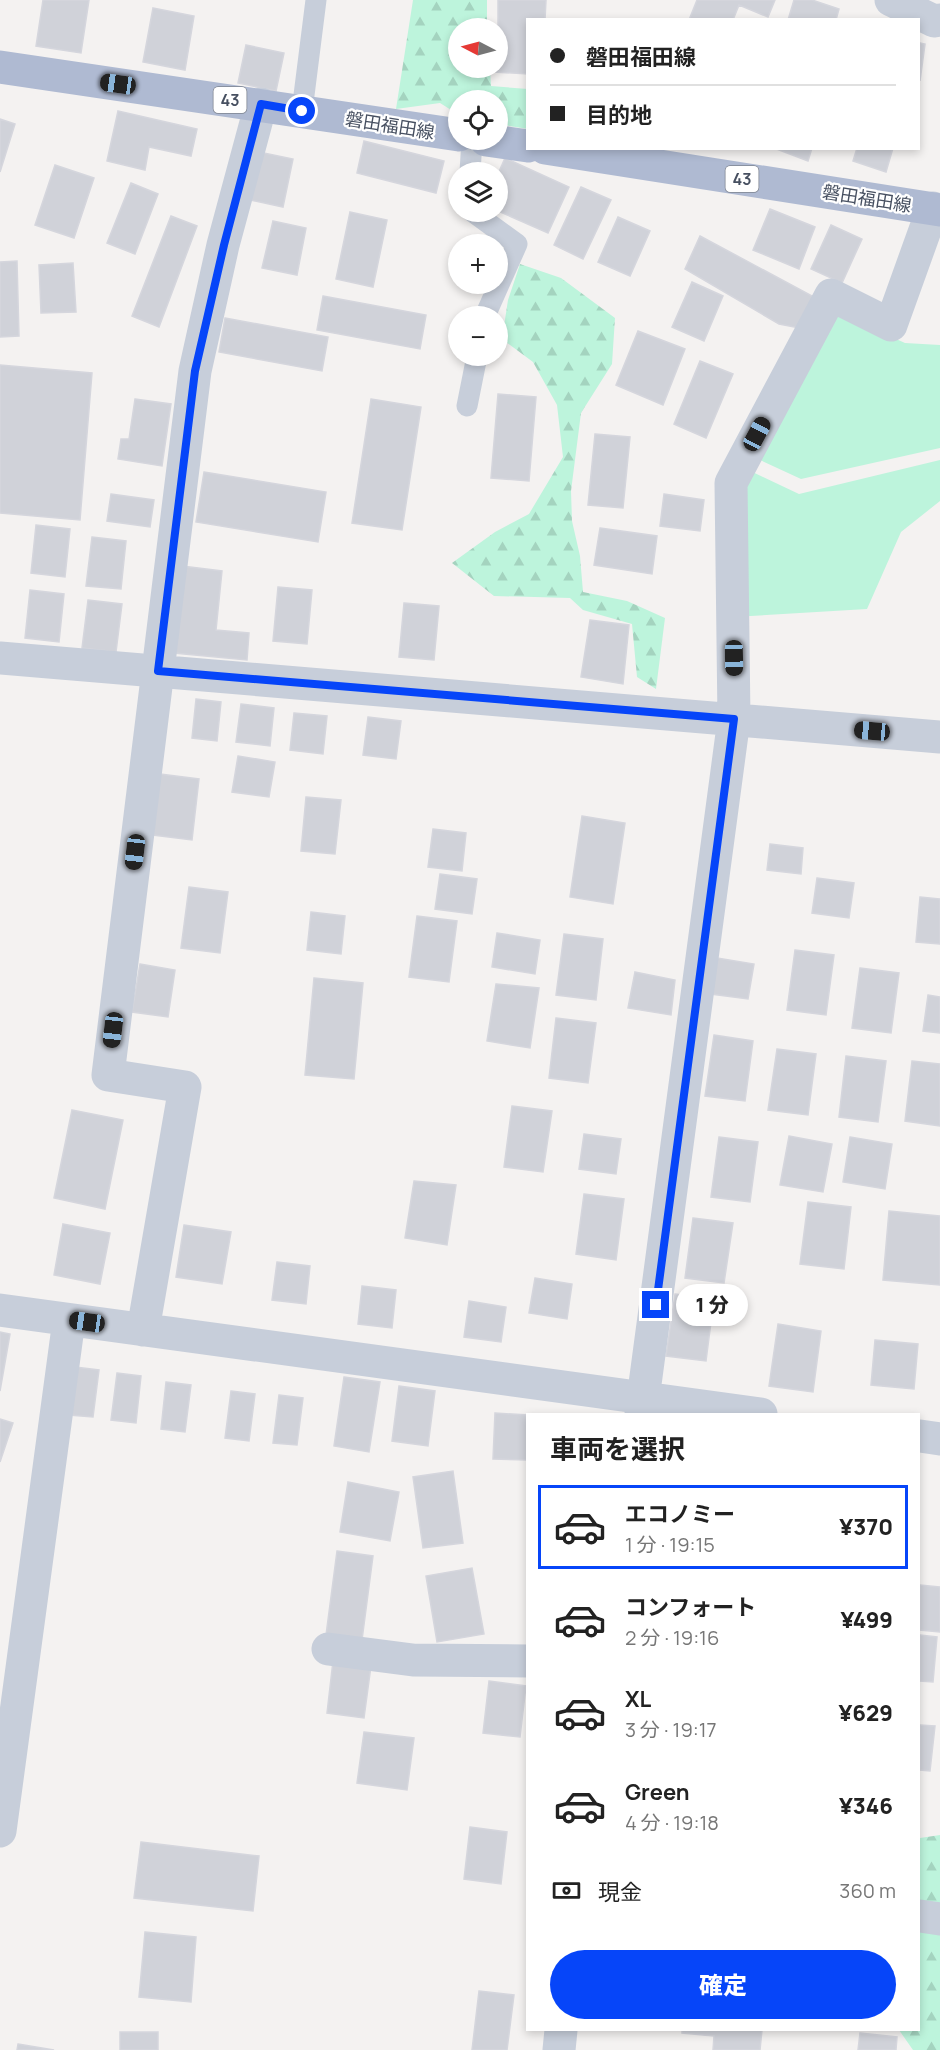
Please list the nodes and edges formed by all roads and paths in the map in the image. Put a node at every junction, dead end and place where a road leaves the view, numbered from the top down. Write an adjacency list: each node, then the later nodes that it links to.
1 (316, 0): 6 (lane)
2 (891, 0): 3 (street)
3 (940, 20)
4 (0, 67): 5 (main road, 磐田福田線 / 43)
5 (261, 104): 6 (main road, 磐田福田線 / 43); 17 (street)
6 (302, 111): 7 (main road, 磐田福田線 / 43)
7 (448, 133)
8 (508, 143): 9 (main road)
9 (526, 146)
10 (557, 150): 11 (main road, 磐田福田線 / 43)
11 (937, 209): 18 (street)
12 (487, 222): 13 (lane)
13 (489, 306)
14 (475, 366): 15 (lane)
15 (467, 406)
16 (0, 658): 17 (street)
17 (158, 671): 18 (street); 22 (street)
18 (734, 719): 19 (street); 23 (street)
19 (940, 737)
20 (0, 1310): 21 (street)
21 (69, 1320): 22 (street); 29 (street)
22 (142, 1330): 23 (street)
23 (642, 1406): 24 (street)
24 (746, 1413)
25 (920, 1436): 26 (street)
26 (940, 1439)
27 (328, 1649): 28 (street)
28 (526, 1661)
29 (0, 1831)
30 (920, 1916): 31 (street)
31 (940, 1919)

